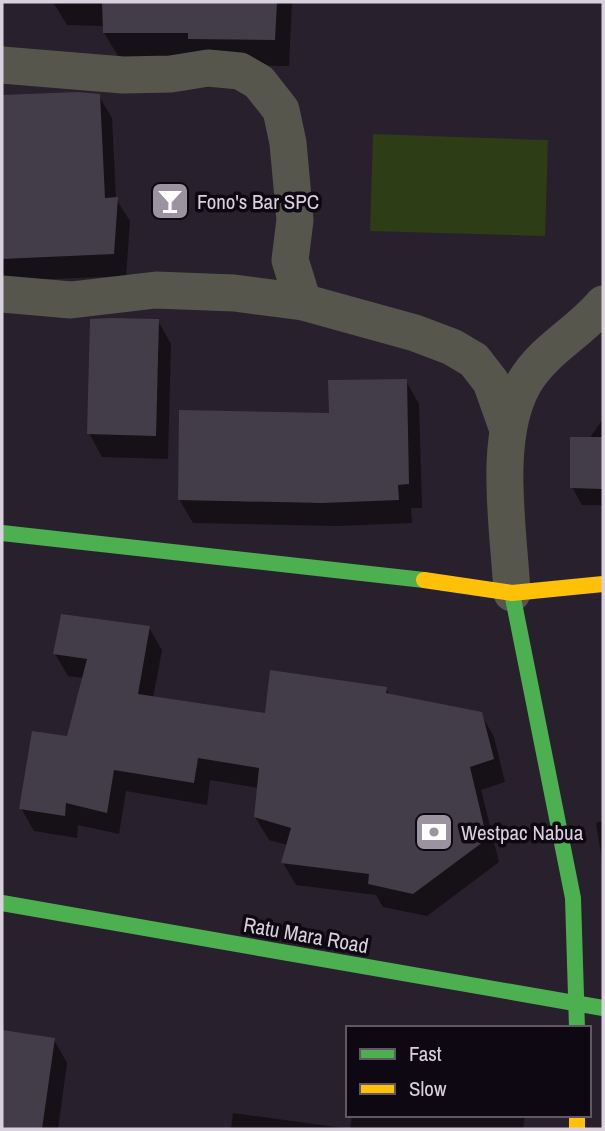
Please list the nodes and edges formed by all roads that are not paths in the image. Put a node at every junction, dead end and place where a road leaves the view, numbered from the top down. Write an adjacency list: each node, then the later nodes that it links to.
1 (2, 65): 3 (street)
2 (2, 294): 3 (street)
3 (303, 302): 5 (street)
4 (603, 304): 5 (street)
5 (507, 427): 8 (street)
6 (2, 533): 8 (main road)
7 (603, 584): 8 (main road)
8 (512, 593): 10 (main road)
9 (2, 903): 10 (main road, Ratu Mara Road)
10 (577, 1003): 11 (main road, Ratu Mara Road); 12 (main road)
11 (603, 1008)
12 (577, 1026)

